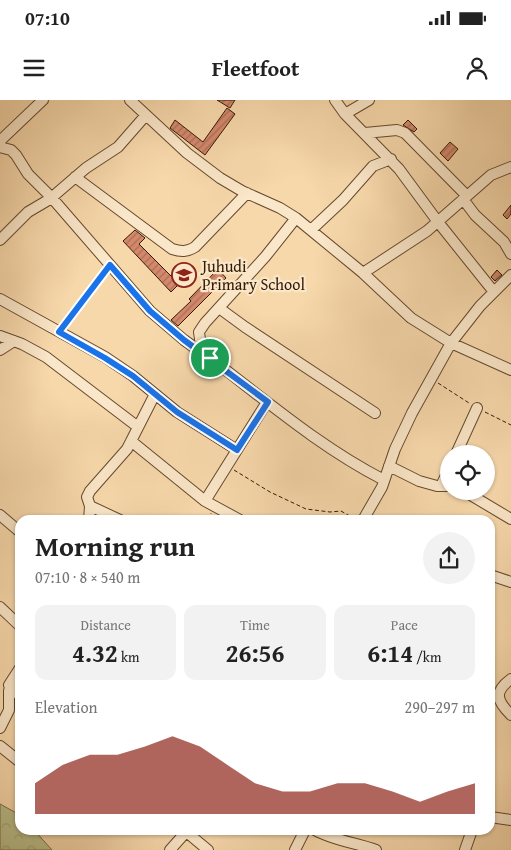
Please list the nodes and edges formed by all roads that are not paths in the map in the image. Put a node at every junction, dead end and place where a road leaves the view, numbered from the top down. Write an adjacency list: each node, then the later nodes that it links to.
1 (43, 100): 8 (street)
2 (130, 100): 6 (street)
3 (335, 100): 5 (street)
4 (369, 100): 5 (street)
5 (345, 114): 7 (street)
6 (146, 115): 12 (street); 13 (street)
7 (365, 133): 10 (street); 15 (street)
8 (0, 141)
9 (0, 147): 14 (street)
10 (390, 159): 17 (street); 18 (street)
11 (511, 167): 15 (street)
12 (75, 177): 13 (street); 14 (street)
13 (247, 193): 16 (street)
14 (52, 198): 19 (street); 30 (street)
15 (465, 198): 17 (street); 20 (street)
16 (296, 218): 18 (street); 25 (street)
17 (438, 222): 21 (street); 23 (street)
18 (311, 230): 21 (street)
19 (0, 240)
20 (511, 254)
21 (363, 273): 28 (street)
22 (511, 275): 23 (street)
23 (494, 292): 28 (street)
24 (0, 300): 32 (street)
25 (219, 308): 30 (street); 35 (street)
26 (0, 336): 27 (street)
27 (14, 341): 29 (street); 36 (street)
28 (451, 343): 31 (street); 40 (street)
29 (0, 350)
30 (210, 358): 33 (street)
31 (511, 370)
32 (155, 394): 36 (street); 39 (street)
33 (268, 402): 39 (street); 41 (street)
34 (477, 408): 38 (street)
35 (375, 413)
36 (138, 427): 37 (street)
37 (131, 441): 43 (street); 45 (street)
38 (460, 445)
39 (237, 450): 43 (street)
40 (389, 466): 41 (street); 42 (street)
41 (384, 480): 50 (street)
42 (440, 485)
43 (205, 500): 49 (street)
44 (479, 500): 51 (street)
45 (90, 506): 47 (street); 48 (street)
46 (0, 515): 52 (street)
47 (89, 515)
48 (109, 515)
49 (231, 515)
50 (366, 515)
51 (511, 519)
52 (15, 528)
53 (495, 577): 54 (street)
54 (511, 582)
55 (0, 607): 56 (street)
56 (15, 621)
57 (15, 676): 59 (street)
58 (511, 679): 61 (street)
59 (10, 687): 60 (street); 64 (street)
60 (15, 692)
61 (495, 694)
62 (495, 698): 63 (street)
63 (511, 715)
64 (0, 728)
65 (0, 746): 66 (street)
66 (15, 758)
67 (495, 818): 68 (street)
68 (511, 820)
69 (182, 835): 74 (street)
70 (190, 835): 75 (street)
71 (302, 835): 76 (street)
72 (326, 835): 77 (street)
73 (470, 835): 78 (street)
74 (170, 850)
75 (208, 850)
76 (295, 850)
77 (376, 850)
78 (465, 850)

